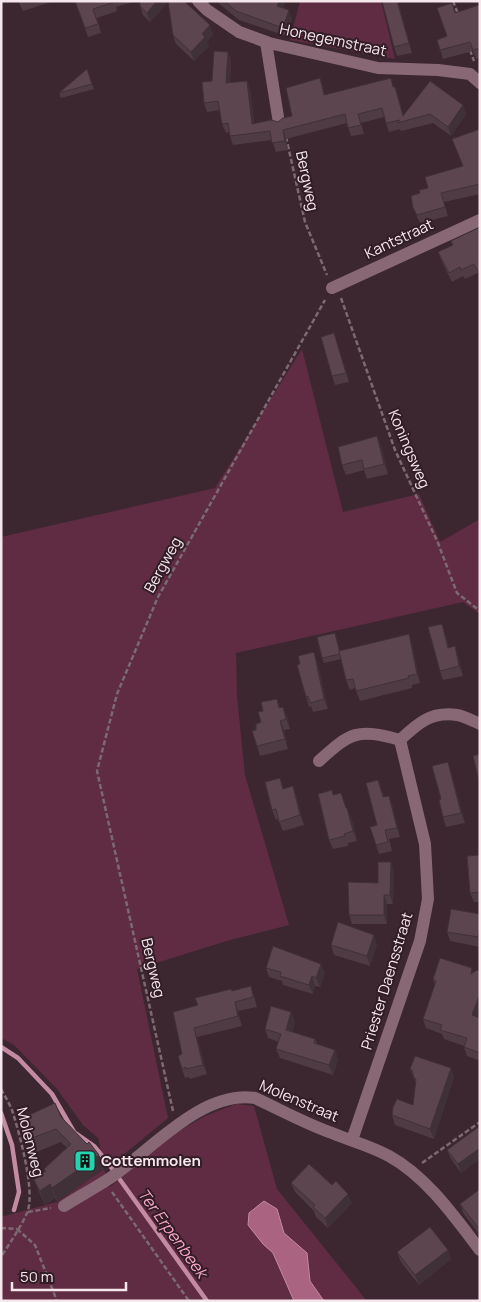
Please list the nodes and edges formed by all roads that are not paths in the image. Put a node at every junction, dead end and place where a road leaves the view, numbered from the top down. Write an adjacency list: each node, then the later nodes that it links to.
1 (198, 1): 2 (street, Honegemstraat)
2 (266, 42): 3 (street, Honegemstraat); 4 (street, Honegemstraat)
3 (475, 78)
4 (279, 123)
5 (480, 220): 6 (street, Kantstraat)
6 (332, 288)
7 (480, 724): 8 (street)
8 (400, 740): 9 (street); 10 (street, Priester Daensstraat)
9 (319, 761)
10 (352, 1140): 11 (street, Molenstraat); 12 (street, Molenstraat)
11 (64, 1206)
12 (480, 1250)

